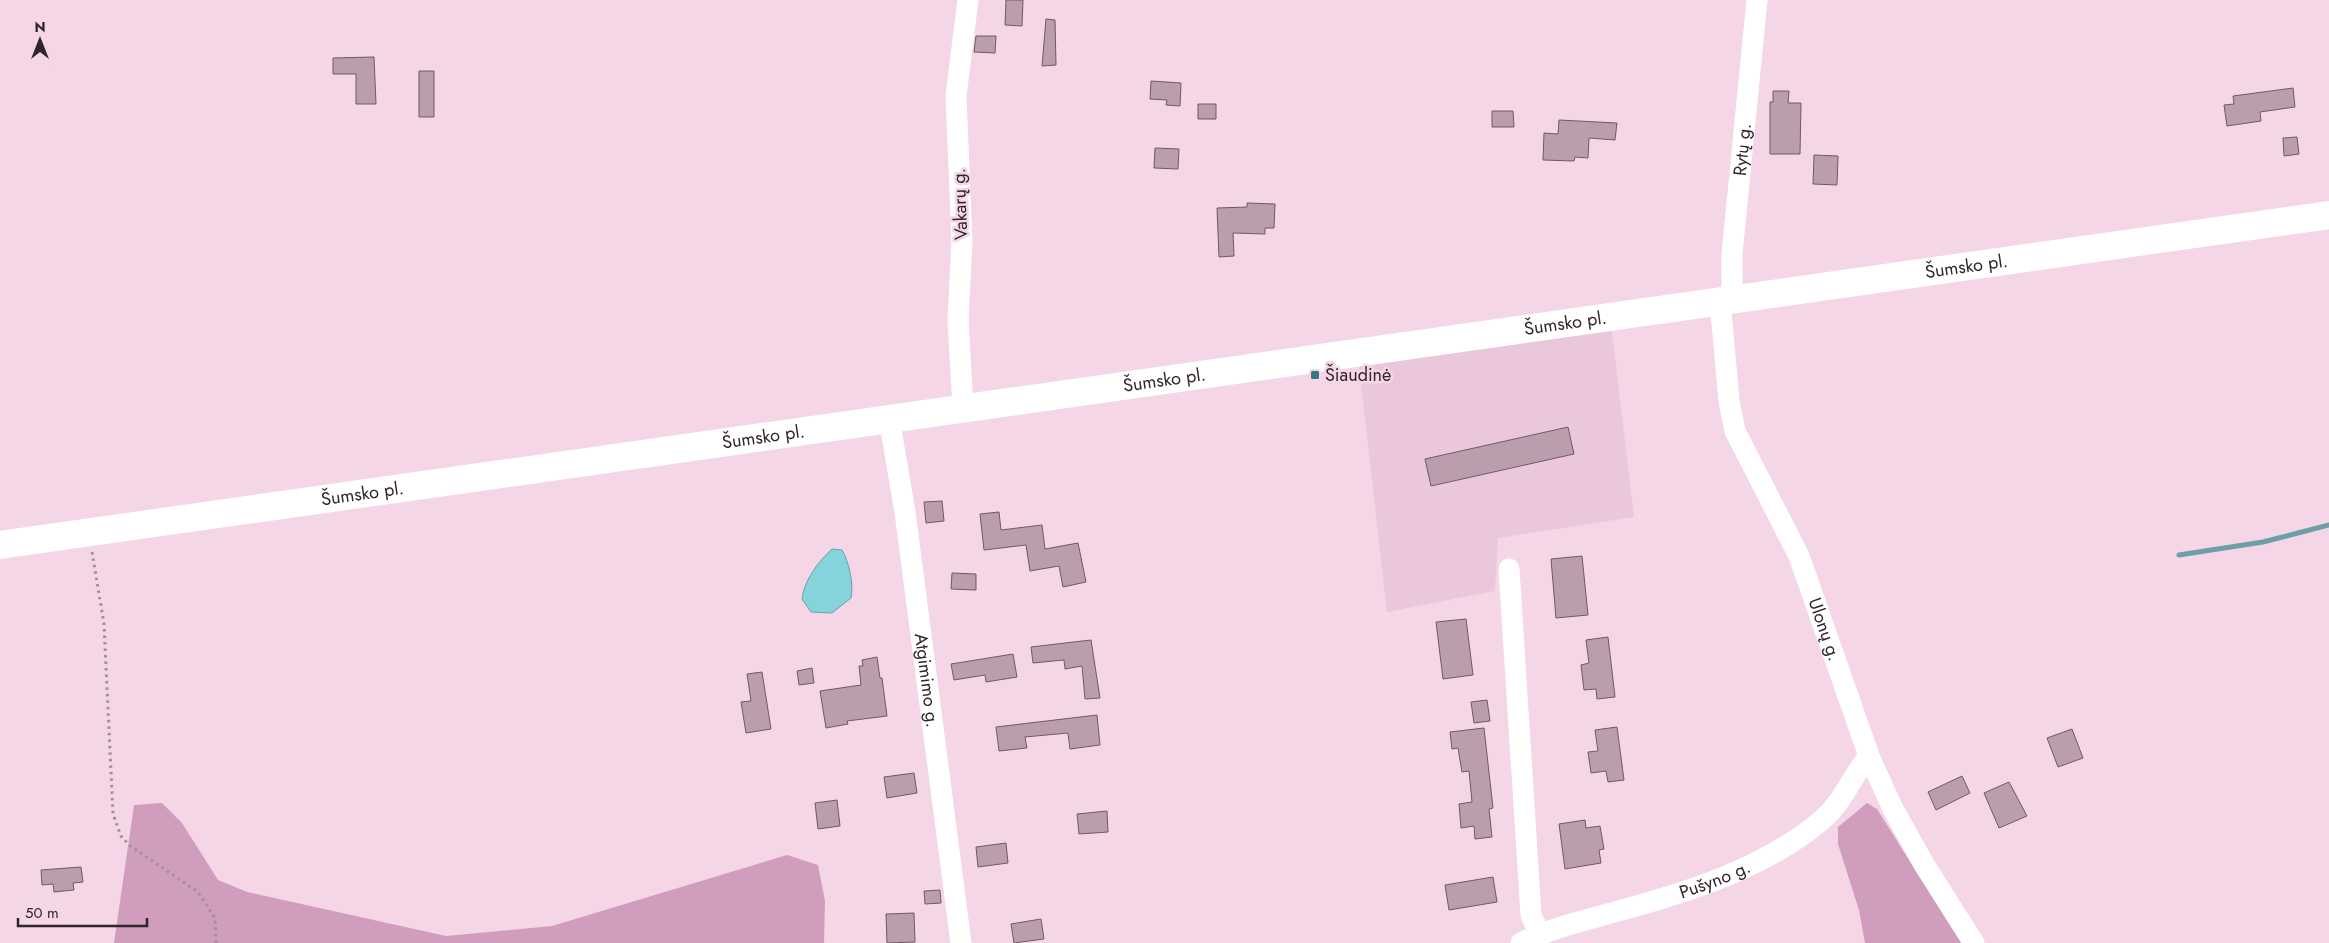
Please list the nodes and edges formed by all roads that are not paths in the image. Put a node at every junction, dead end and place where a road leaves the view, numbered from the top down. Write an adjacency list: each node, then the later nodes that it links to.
1 (968, 0): 5 (street, Vakarų g.)
2 (1757, 0): 4 (street, Rytų g.)
3 (2329, 215): 4 (main road, Šumsko pl.)
4 (1726, 300): 5 (main road, Šumsko pl.); 9 (street, Ulonų g.)
5 (963, 408): 6 (main road, Šumsko pl.)
6 (890, 418): 7 (main road, Šumsko pl.); 11 (street, Atgimimo g.)
7 (0, 545)
8 (1509, 570): 10 (street)
9 (1869, 756): 10 (street, Pušyno g.); 12 (street, Ulonų g.)
10 (1530, 939)
11 (961, 943)
12 (1974, 943)

